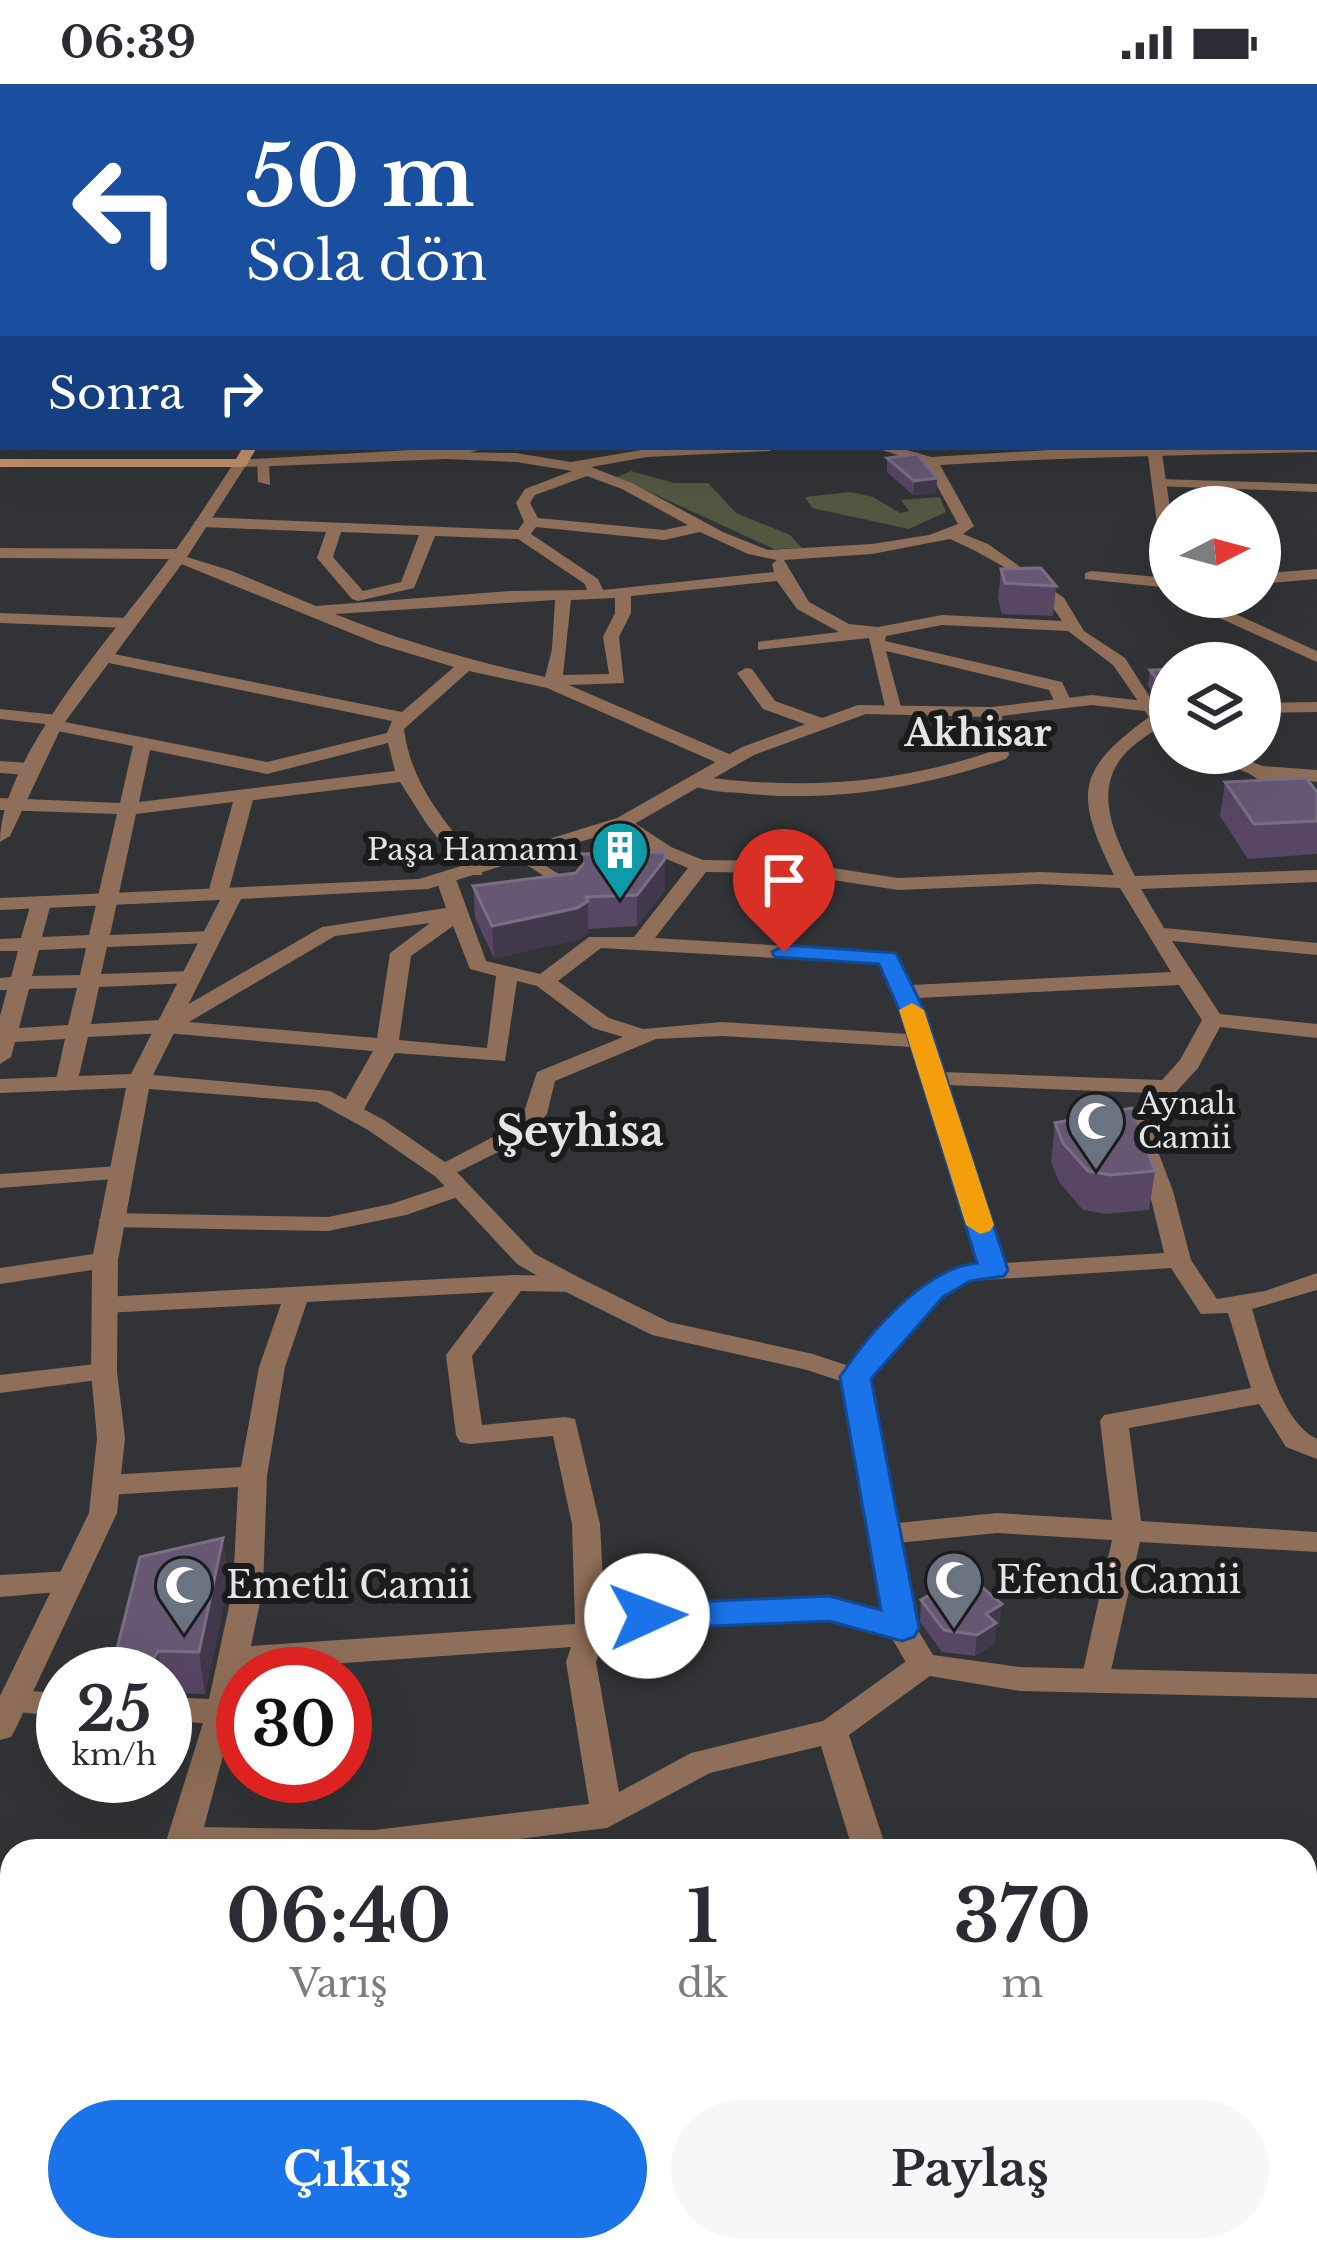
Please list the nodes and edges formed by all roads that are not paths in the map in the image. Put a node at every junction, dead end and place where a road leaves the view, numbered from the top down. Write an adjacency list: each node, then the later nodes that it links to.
1 (469, 450): 9 (street)
2 (708, 450): 14 (street)
3 (891, 450): 11 (street)
4 (986, 450): 10 (street)
5 (1093, 450): 10 (street)
6 (1208, 450): 7 (street)
7 (1154, 451): 16 (street)
8 (245, 455): 12 (main road); 13 (street); 19 (street)
9 (447, 455): 13 (street); 14 (street)
10 (996, 460): 11 (street)
11 (932, 461): 24 (street)
12 (0, 463)
13 (262, 464): 15 (street)
14 (579, 469): 20 (street); 21 (street)
15 (265, 482)
16 (1159, 483): 17 (street); 18 (street)
17 (1159, 486)
18 (1317, 488)
19 (202, 522): 22 (street); 27 (street)
20 (706, 526): 21 (street); 26 (street)
21 (527, 529): 23 (street); 35 (street)
22 (334, 531): 23 (street); 36 (street)
23 (428, 533): 36 (street)
24 (956, 536): 26 (street); 42 (street)
25 (0, 553): 27 (street)
26 (778, 554): 29 (street)
27 (179, 556): 38 (street); 41 (street)
28 (1317, 574): 31 (street)
29 (782, 576): 33 (street); 43 (street)
30 (1091, 576): 32 (street)
31 (1281, 577)
32 (1149, 581)
33 (623, 593): 35 (street); 49 (street)
34 (563, 595): 35 (street); 37 (street); 49 (street)
35 (597, 595)
36 (358, 596): 37 (street)
37 (340, 608): 38 (street)
38 (315, 610): 47 (street)
39 (0, 618): 41 (street)
40 (1231, 618): 46 (street)
41 (129, 623): 45 (street)
42 (1073, 626): 43 (street); 50 (street)
43 (877, 638): 44 (street); 51 (street); 53 (street)
44 (764, 646)
45 (104, 657): 58 (street); 61 (street)
46 (1317, 657)
47 (466, 665): 49 (street); 61 (street)
48 (746, 673): 59 (street)
49 (553, 681): 63 (street)
50 (1149, 700)
51 (1063, 703): 55 (street); 56 (street)
52 (1317, 706): 54 (street)
53 (892, 707): 55 (street); 59 (street)
54 (1281, 707)
55 (992, 712): 70 (street)
56 (1149, 712)
57 (0, 714): 58 (street)
58 (55, 723): 62 (street); 65 (street)
59 (819, 723): 63 (street)
60 (1149, 725): 82 (street)
61 (400, 727): 62 (street); 68 (street)
62 (143, 742): 73 (street)
63 (729, 761): 70 (street)
64 (0, 767): 65 (street)
65 (29, 769): 72 (street)
66 (1281, 773): 69 (street)
67 (1261, 774): 74 (street)
68 (403, 776): 71 (street); 79 (street)
69 (1317, 776)
70 (696, 782): 75 (street)
71 (245, 794): 73 (street); 83 (street)
72 (6, 805): 73 (street); 76 (street)
73 (128, 809): 84 (street)
74 (1317, 811)
75 (624, 823): 77 (street); 78 (street)
76 (1, 832)
77 (523, 856): 79 (street); 85 (street)
78 (700, 866): 82 (street); 92 (street)
79 (475, 871): 81 (street)
80 (1317, 876): 82 (street)
81 (446, 879): 83 (street); 88 (street)
82 (1127, 880): 89 (street)
83 (226, 893): 84 (street); 90 (street)
84 (106, 898): 86 (street); 91 (street)
85 (549, 901)
86 (41, 903): 87 (street); 93 (street)
87 (0, 904)
88 (469, 912): 96 (street); 104 (street); 110 (street)
89 (1161, 934): 95 (street); 98 (street)
90 (212, 937): 91 (street); 97 (street)
91 (97, 942): 93 (street); 100 (street)
92 (641, 942): 99 (street); 102 (street)
93 (28, 944): 94 (street); 101 (street)
94 (0, 945)
95 (1317, 949)
96 (507, 972): 99 (street); 110 (street)
97 (191, 977): 100 (street); 104 (street)
98 (1188, 978): 102 (street); 103 (street)
99 (544, 981): 107 (street)
100 (90, 982): 101 (street); 106 (street)
101 (8, 984): 109 (street)
102 (904, 992): 108 (street)
103 (1213, 1020): 105 (street); 115 (street)
104 (166, 1026): 106 (street); 110 (street); 112 (street)
105 (1317, 1031)
106 (76, 1033): 109 (street); 113 (street)
107 (643, 1036): 108 (street); 119 (street)
108 (922, 1041): 111 (street)
109 (1, 1043)
110 (387, 1047): 116 (street)
111 (933, 1078): 115 (street); 123 (street)
112 (139, 1081): 113 (street); 116 (street); 117 (street)
113 (66, 1084): 114 (street)
114 (0, 1086)
115 (1168, 1087): 122 (street)
116 (351, 1112): 119 (street)
117 (119, 1173): 118 (street); 120 (street)
118 (0, 1180)
119 (452, 1180): 120 (street); 127 (street)
120 (110, 1220): 121 (street)
121 (105, 1260): 124 (street); 129 (street)
122 (1178, 1260): 123 (street); 130 (street)
123 (994, 1270): 132 (street)
124 (0, 1276)
125 (1317, 1281): 130 (street)
126 (514, 1283): 127 (street); 128 (street); 144 (street)
127 (571, 1284): 132 (street)
128 (297, 1295): 129 (street); 136 (street)
129 (104, 1305): 131 (street)
130 (1238, 1305): 134 (street)
131 (104, 1372): 133 (street); 137 (street)
132 (855, 1377): 139 (street)
133 (0, 1384)
134 (1265, 1394): 135 (street); 138 (street)
135 (1317, 1450)
136 (253, 1476): 137 (street); 145 (street)
137 (108, 1485): 141 (street)
138 (1128, 1531): 139 (street); 140 (street); 148 (street)
139 (886, 1534): 143 (street)
140 (1317, 1542)
141 (70, 1582): 142 (street); 151 (street)
142 (0, 1586)
143 (902, 1628): 144 (street); 147 (street)
144 (591, 1634): 146 (street); 154 (street)
145 (235, 1647)
146 (372, 1649)
147 (923, 1665): 148 (street); 153 (street)
148 (1096, 1680): 149 (street)
149 (1317, 1686)
150 (36, 1710): 151 (street)
151 (6, 1715)
152 (216, 1731): 155 (street)
153 (832, 1731): 154 (street); 157 (street)
154 (608, 1815): 156 (street)
155 (183, 1839)
156 (432, 1839)
157 (866, 1839)

